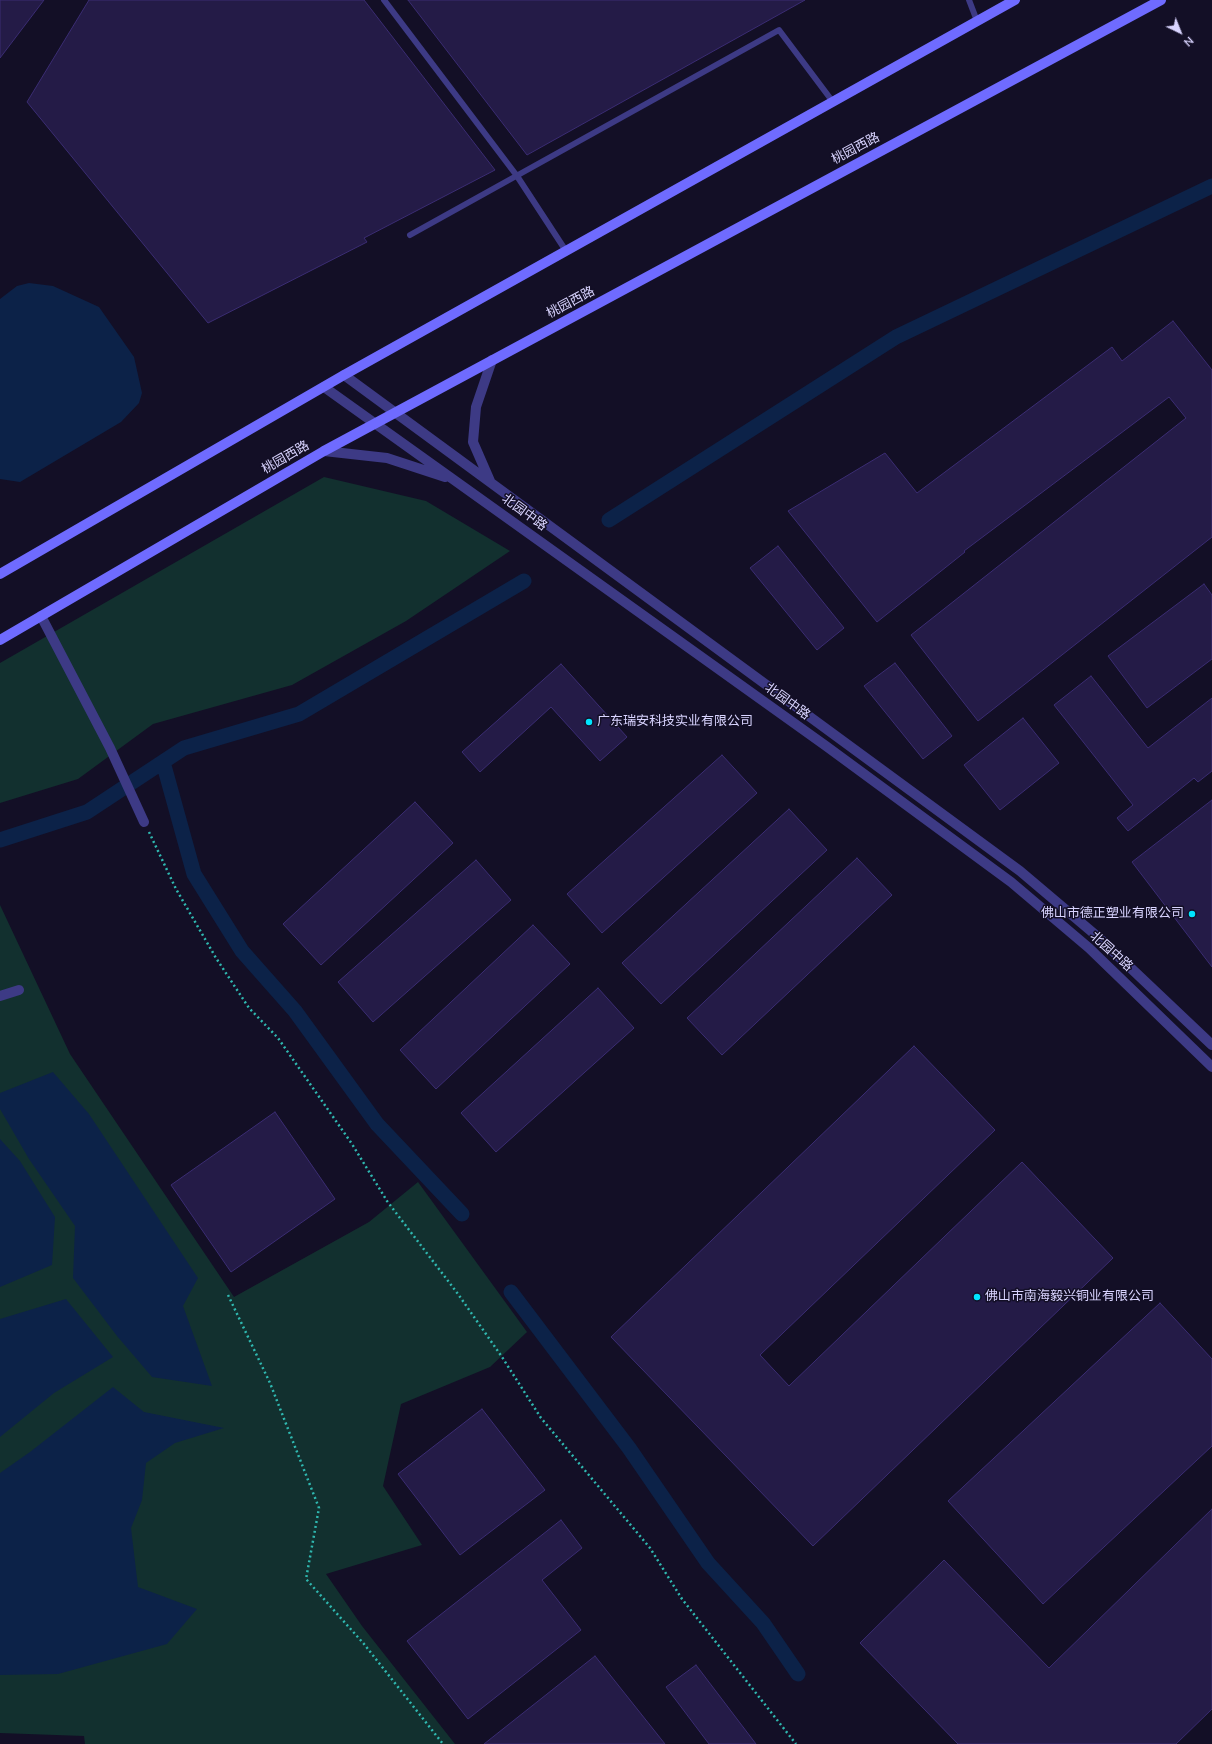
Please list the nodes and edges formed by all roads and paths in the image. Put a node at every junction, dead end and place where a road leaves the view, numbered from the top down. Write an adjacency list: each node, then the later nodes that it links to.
1 (384, 0): 7 (lane)
2 (969, 0): 5 (lane)
3 (1015, 0): 5 (main road)
4 (1161, 0): 10 (main road, 桃园西路)
5 (977, 21): 6 (main road)
6 (833, 102): 7 (lane); 9 (main road)
7 (517, 176): 8 (lane); 9 (lane)
8 (410, 235)
9 (566, 251): 11 (main road)
10 (492, 360): 13 (main road, 桃园西路); 17 (street)
11 (344, 375): 12 (main road); 13 (street, 北园中路)
12 (324, 386): 14 (street, 北园中路); 18 (main road)
13 (396, 412): 14 (main road, 桃园西路); 17 (street, 北园中路)
14 (375, 423): 15 (main road, 桃园西路); 16 (street, 北园中路)
15 (324, 451): 16 (street); 19 (main road, 桃园西路)
16 (454, 480): 25 (street, 北园中路)
17 (491, 483): 24 (street, 北园中路)
18 (0, 574)
19 (41, 616): 20 (main road, 桃园西路); 21 (street)
20 (0, 640)
21 (144, 822): 28 (path)
22 (19, 990): 23 (street)
23 (0, 996)
24 (1212, 1045)
25 (1212, 1067)
26 (228, 1295): 27 (path)
27 (443, 1744)
28 (796, 1744)

